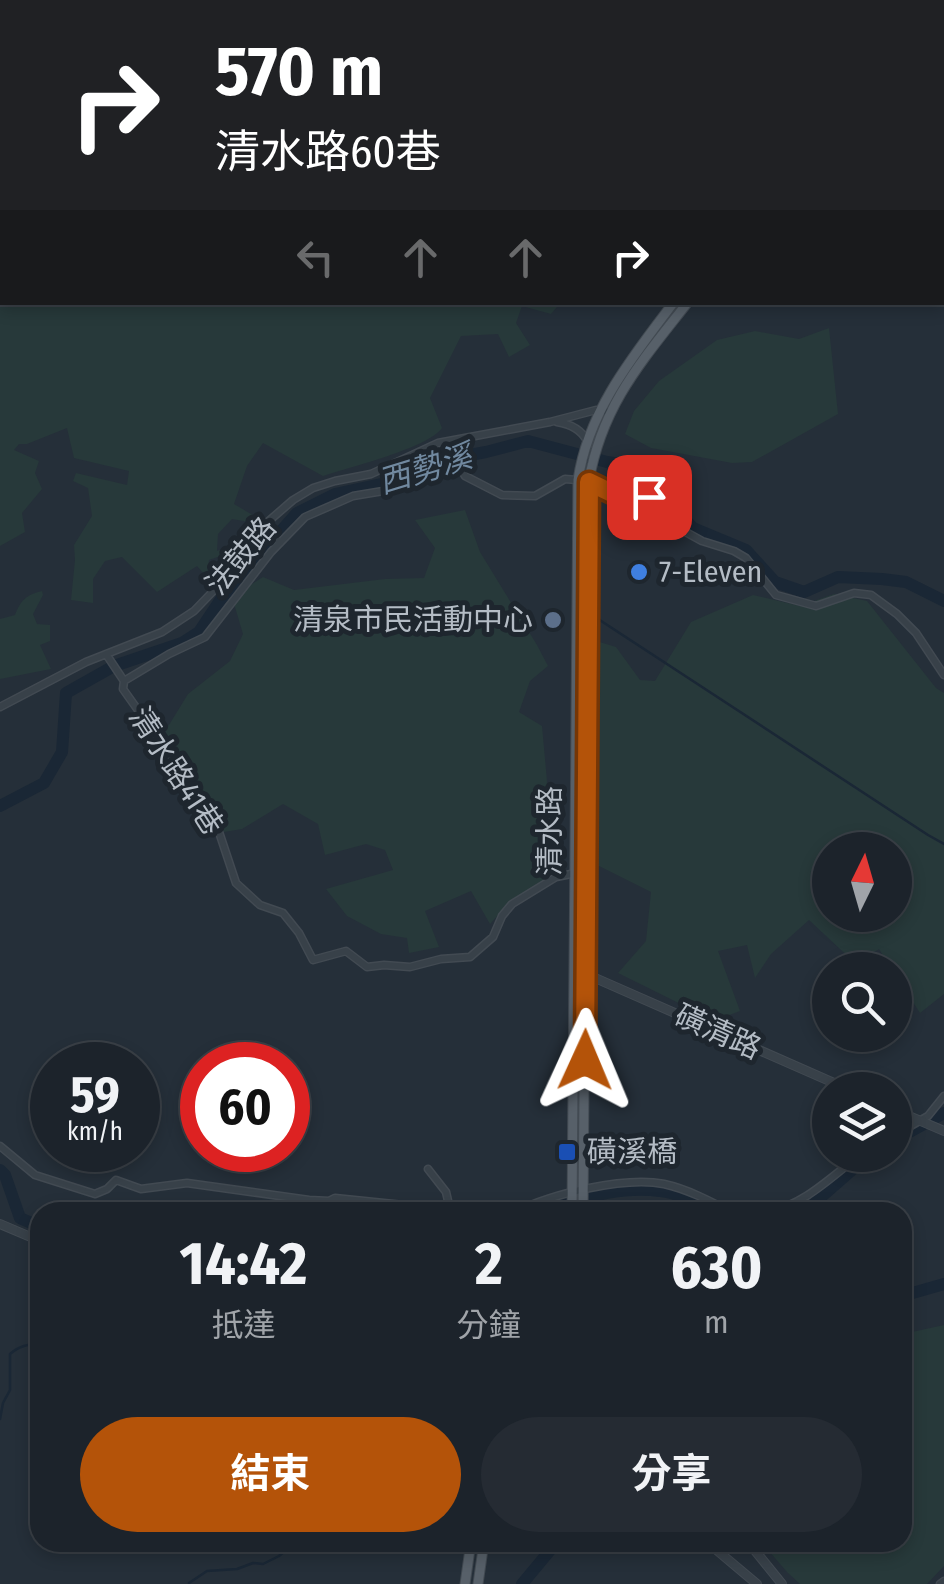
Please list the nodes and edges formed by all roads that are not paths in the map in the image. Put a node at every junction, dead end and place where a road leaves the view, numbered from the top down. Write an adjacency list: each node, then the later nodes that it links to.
1 (672, 305): 3 (main road)
2 (686, 305): 3 (main road)
3 (604, 412): 4 (street, 法鼓路); 5 (main road)
4 (550, 422): 5 (street); 6 (street, 法鼓路)
5 (589, 446): 7 (main road); 7 (main road, 清水路)
6 (398, 463): 8 (street); 9 (street, 法鼓路)
7 (586, 477): 8 (street); 12 (street); 15 (main road, 清水路)
8 (409, 478): 10 (street)
9 (263, 526): 10 (street); 11 (street, 法鼓路)
10 (280, 543): 13 (street)
11 (106, 654): 13 (street, 清水路41巷); 14 (street, 法鼓路)
12 (944, 676)
13 (124, 681): 15 (street, 清水路41巷)
14 (0, 708)
15 (580, 874): 16 (main road, 清水路); 17 (main road, 清水路)
16 (574, 973): 17 (street); 27 (main road, 清水路)
17 (586, 974): 18 (street, 磺清路); 27 (main road, 清水路)
18 (812, 1073)
19 (944, 1096): 21 (street)
20 (912, 1117): 21 (street)
21 (920, 1121): 22 (street); 23 (street)
22 (912, 1125)
23 (944, 1131)
24 (0, 1146): 28 (street)
25 (428, 1170): 29 (street)
26 (838, 1172): 33 (street)
27 (578, 1193): 30 (street); 31 (main road); 32 (street)
28 (373, 1202)
29 (448, 1202)
30 (540, 1202)
31 (577, 1202)
32 (711, 1202)
33 (796, 1202)
34 (0, 1224): 35 (street)
35 (30, 1237)
36 (470, 1552): 40 (main road)
37 (483, 1552): 41 (main road)
38 (720, 1552): 42 (street)
39 (756, 1552): 43 (street)
40 (465, 1584)
41 (478, 1584)
42 (757, 1584)
43 (782, 1584)

